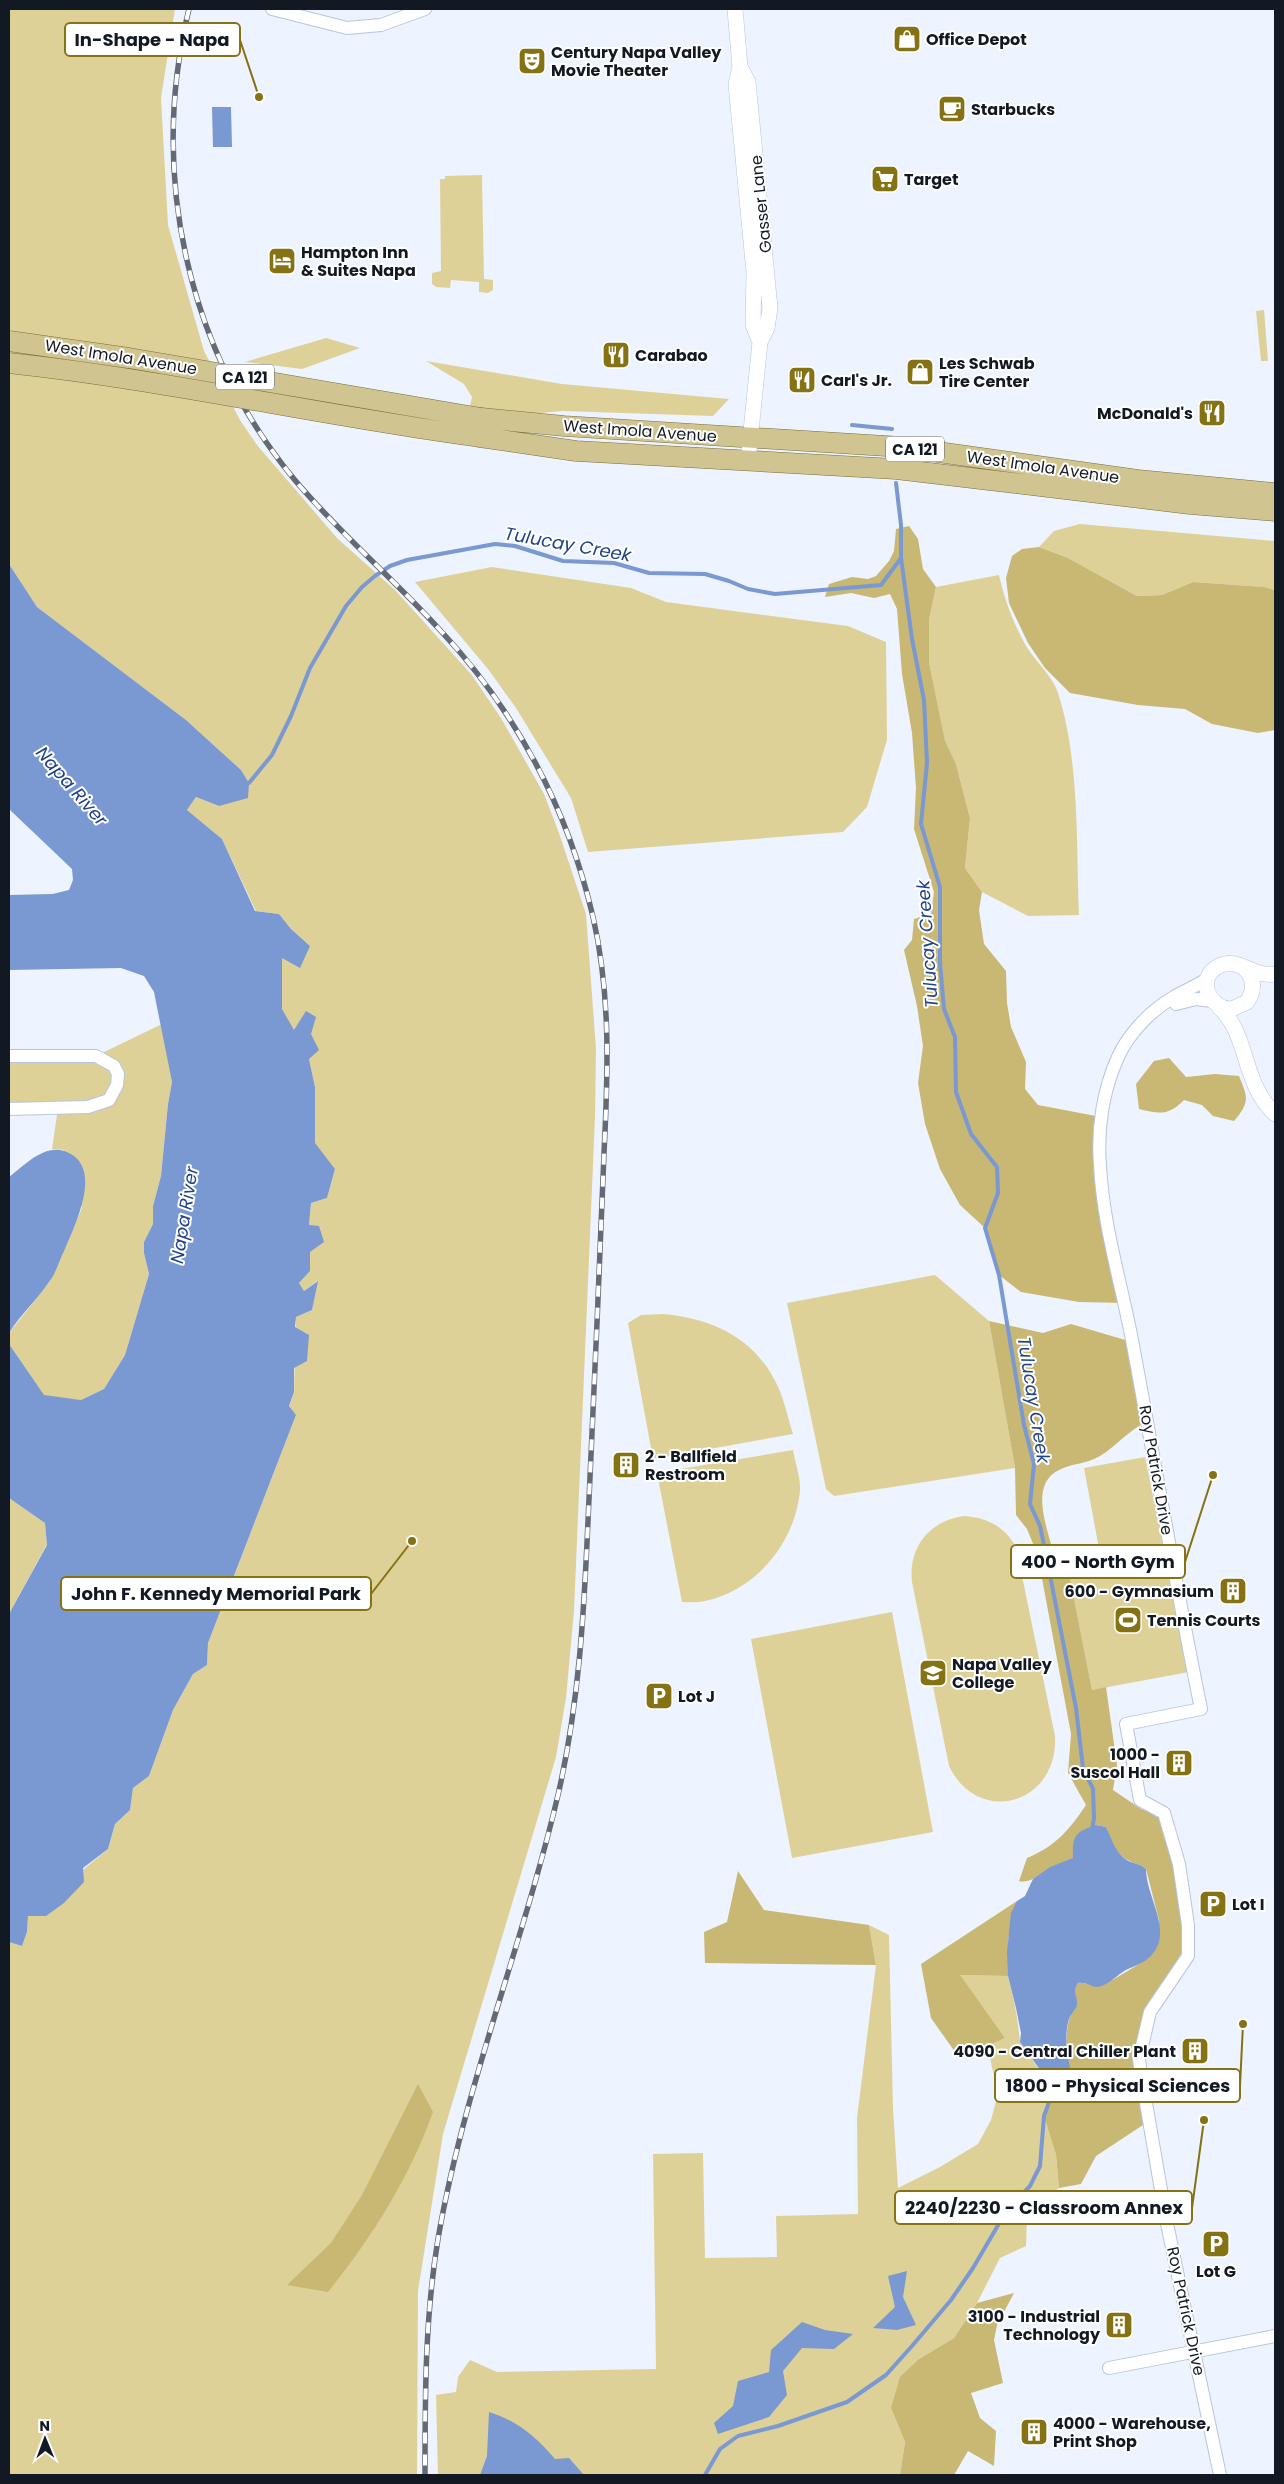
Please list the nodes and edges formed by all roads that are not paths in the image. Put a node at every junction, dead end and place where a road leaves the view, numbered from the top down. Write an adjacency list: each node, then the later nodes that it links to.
1 (272, 9): 2 (street)
2 (425, 9)
3 (735, 9): 7 (street, Gasser Lane)
4 (9, 341): 6 (main road, West Imola Avenue / CA 121, bridge)
5 (9, 363): 6 (main road, West Imola Avenue / CA 121, bridge)
6 (480, 427): 7 (main road, West Imola Avenue / CA 121); 8 (main road, West Imola Avenue / CA 121)
7 (750, 437): 8 (street, Gasser Lane); 9 (main road, West Imola Avenue / CA 121)
8 (748, 461): 9 (main road, West Imola Avenue / CA 121)
9 (1056, 479): 10 (main road, West Imola Avenue / CA 121)
10 (1275, 507)
11 (1244, 968): 12 (street); 13 (street); 15 (street)
12 (1275, 974)
13 (1208, 978): 16 (street); 17 (street, Roy Patrick Drive)
14 (1275, 982): 15 (street)
15 (1250, 998): 16 (street); 18 (street)
16 (1216, 1004): 17 (street, Roy Patrick Drive); 18 (street)
17 (1157, 1011): 23 (street, Roy Patrick Drive)
18 (1242, 1047): 21 (street)
19 (9, 1056): 20 (street)
20 (9, 1109)
21 (1275, 1114)
22 (1275, 2336): 23 (street)
23 (1195, 2352): 24 (street); 25 (street, Roy Patrick Drive)
24 (1109, 2368)
25 (1220, 2475)

